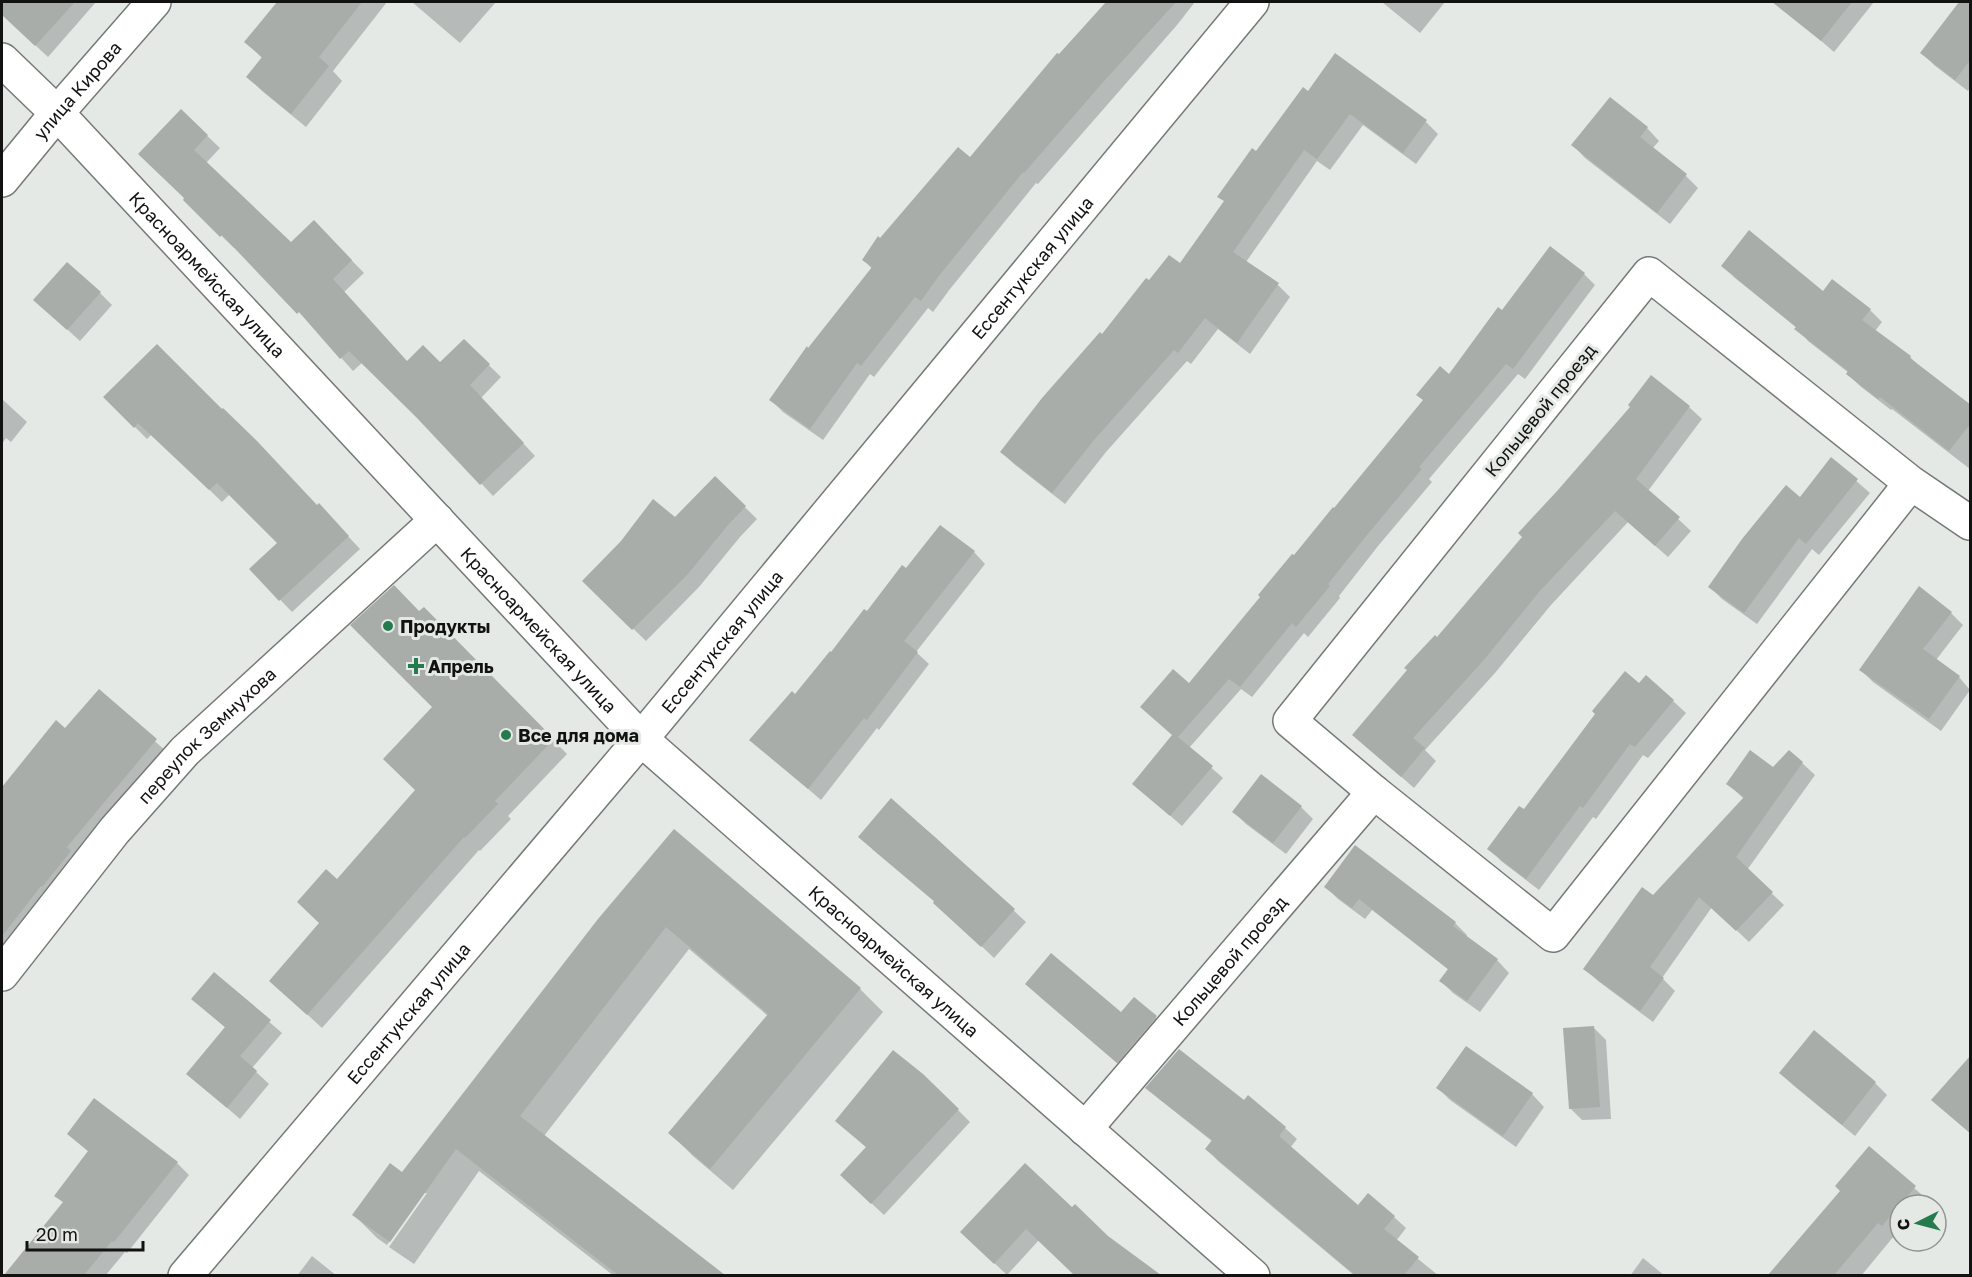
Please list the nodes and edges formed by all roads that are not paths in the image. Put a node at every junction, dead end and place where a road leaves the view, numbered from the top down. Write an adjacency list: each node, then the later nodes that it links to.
1 (154, 2): 4 (street, улица Кирова)
2 (1252, 2): 9 (street, Ессентукская улица)
3 (2, 60): 4 (street, Красноармейская улица)
4 (57, 112): 5 (street, улица Кирова); 7 (street, Красноармейская улица)
5 (2, 180)
6 (1911, 483): 8 (street, Кольцевой проезд); 10 (street, Кольцевой проезд); 10 (street, Кольцевой проезд)
7 (437, 520): 9 (street, Красноармейская улица); 11 (street, переулок Земнухова)
8 (1971, 523)
9 (641, 739): 12 (street, Красноармейская улица); 13 (street, Ессентукская улица)
10 (1374, 792): 12 (street, Кольцевой проезд)
11 (2, 974)
12 (1085, 1129): 14 (street, Красноармейская улица)
13 (185, 1275)
14 (1253, 1275)

